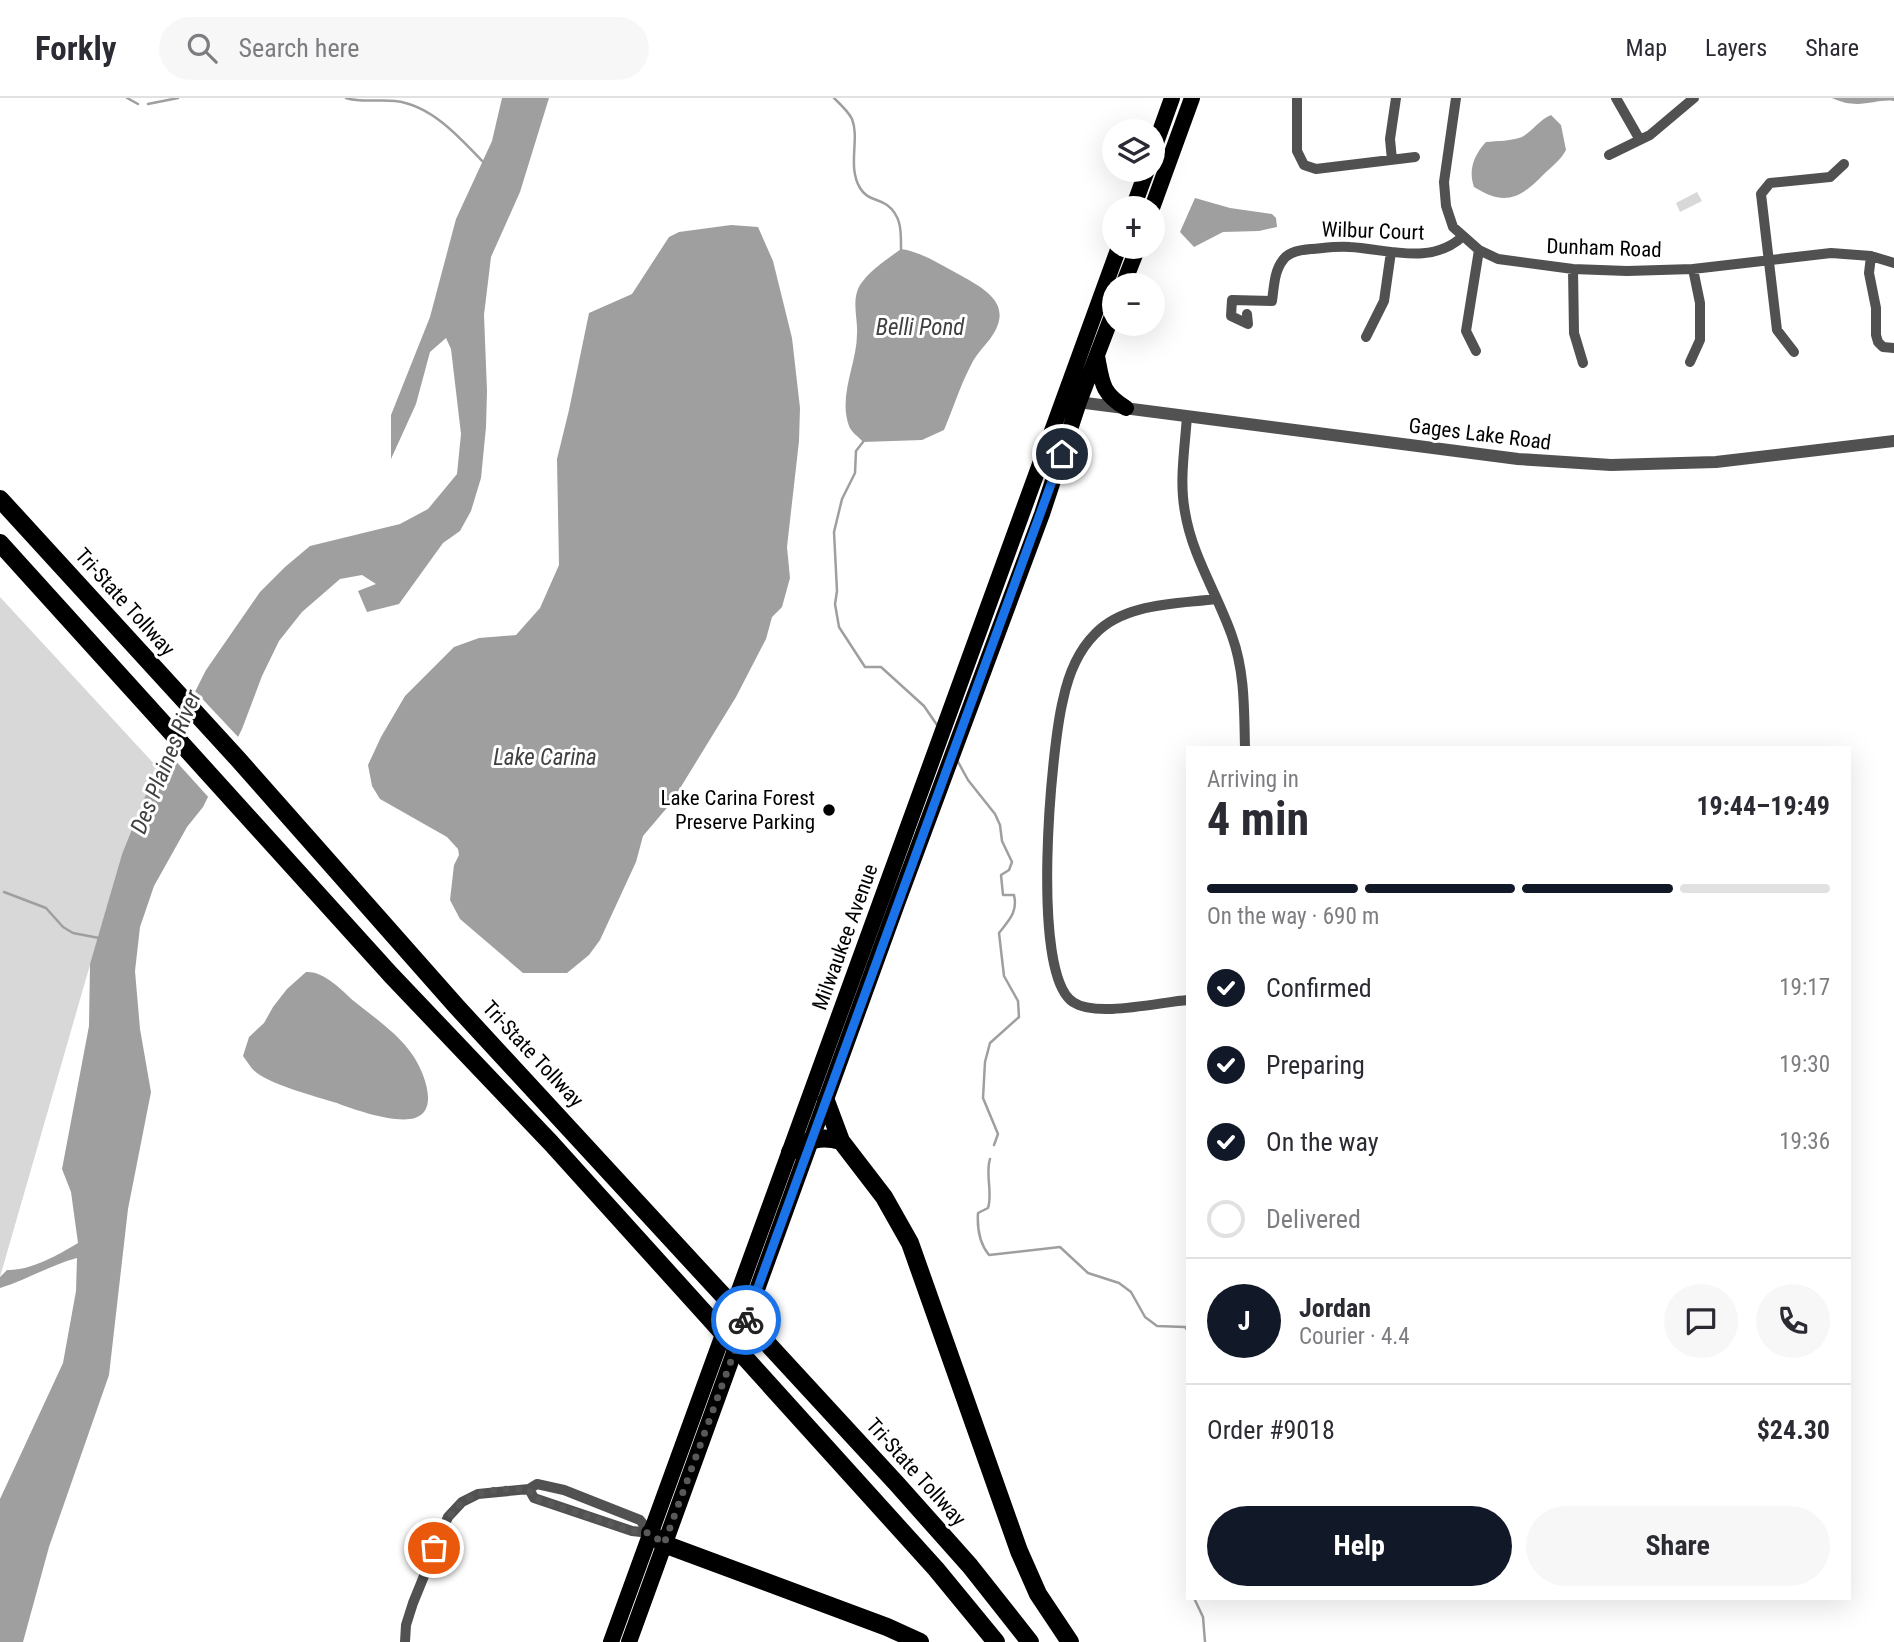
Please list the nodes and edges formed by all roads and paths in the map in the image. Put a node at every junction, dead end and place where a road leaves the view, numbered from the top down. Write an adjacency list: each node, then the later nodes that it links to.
1 (1172, 98): 8 (main road)
2 (1192, 98): 14 (main road)
3 (1297, 98): 12 (street)
4 (1396, 98): 12 (street)
5 (1457, 98): 15 (street, Dunham Road)
6 (1616, 98): 9 (street)
7 (1694, 98): 9 (street)
8 (1164, 119)
9 (1640, 140): 10 (street)
10 (1609, 155)
11 (1415, 157): 12 (street)
12 (1392, 160)
13 (1844, 164): 20 (street)
14 (1156, 196)
15 (1463, 236): 16 (street, Dunham Road); 17 (street, Wilbur Court)
16 (1479, 250): 22 (street, Dunham Road); 28 (street)
17 (1391, 252): 24 (street, Wilbur Court); 26 (street)
18 (1871, 256): 20 (street, Dunham Road); 21 (street, Dunham Road); 27 (street)
19 (1115, 259): 33 (main road, Milwaukee Avenue)
20 (1769, 261): 23 (street, Dunham Road); 29 (street)
21 (1894, 263)
22 (1573, 269): 23 (street, Dunham Road); 32 (street)
23 (1693, 269): 31 (street)
24 (1247, 314)
25 (1104, 336): 30 (main road, Milwaukee Avenue)
26 (1366, 337)
27 (1894, 348)
28 (1476, 351)
29 (1794, 352)
30 (1097, 356): 33 (main road, Milwaukee Avenue); 34 (main road)
31 (1690, 362)
32 (1583, 363)
33 (1071, 401): 34 (street, Gages Lake Road); 42 (main road, Milwaukee Avenue); 45 (main road, Milwaukee Avenue)
34 (1126, 408): 35 (street, Gages Lake Road)
35 (1187, 416): 36 (street, Gages Lake Road); 39 (street)
36 (1894, 441)
37 (0, 499): 53 (highway, Tri-State Tollway)
38 (0, 543): 52 (highway)
39 (1216, 599): 40 (street); 41 (street)
40 (1245, 746)
41 (1186, 1000)
42 (825, 1101): 43 (main road, Milwaukee Avenue); 44 (highway)
43 (813, 1138): 44 (highway); 45 (highway); 47 (main road, Milwaukee Avenue)
44 (841, 1141): 54 (highway)
45 (790, 1152): 47 (main road, Milwaukee Avenue)
46 (528, 1489): 47 (street); 47 (street); 48 (street)
47 (657, 1539): 49 (main road, Milwaukee Avenue); 50 (main road, Milwaukee Avenue); 51 (highway)
48 (405, 1642)
49 (611, 1642)
50 (629, 1642)
51 (920, 1642)
52 (996, 1642)
53 (1030, 1642)
54 (1070, 1642)

